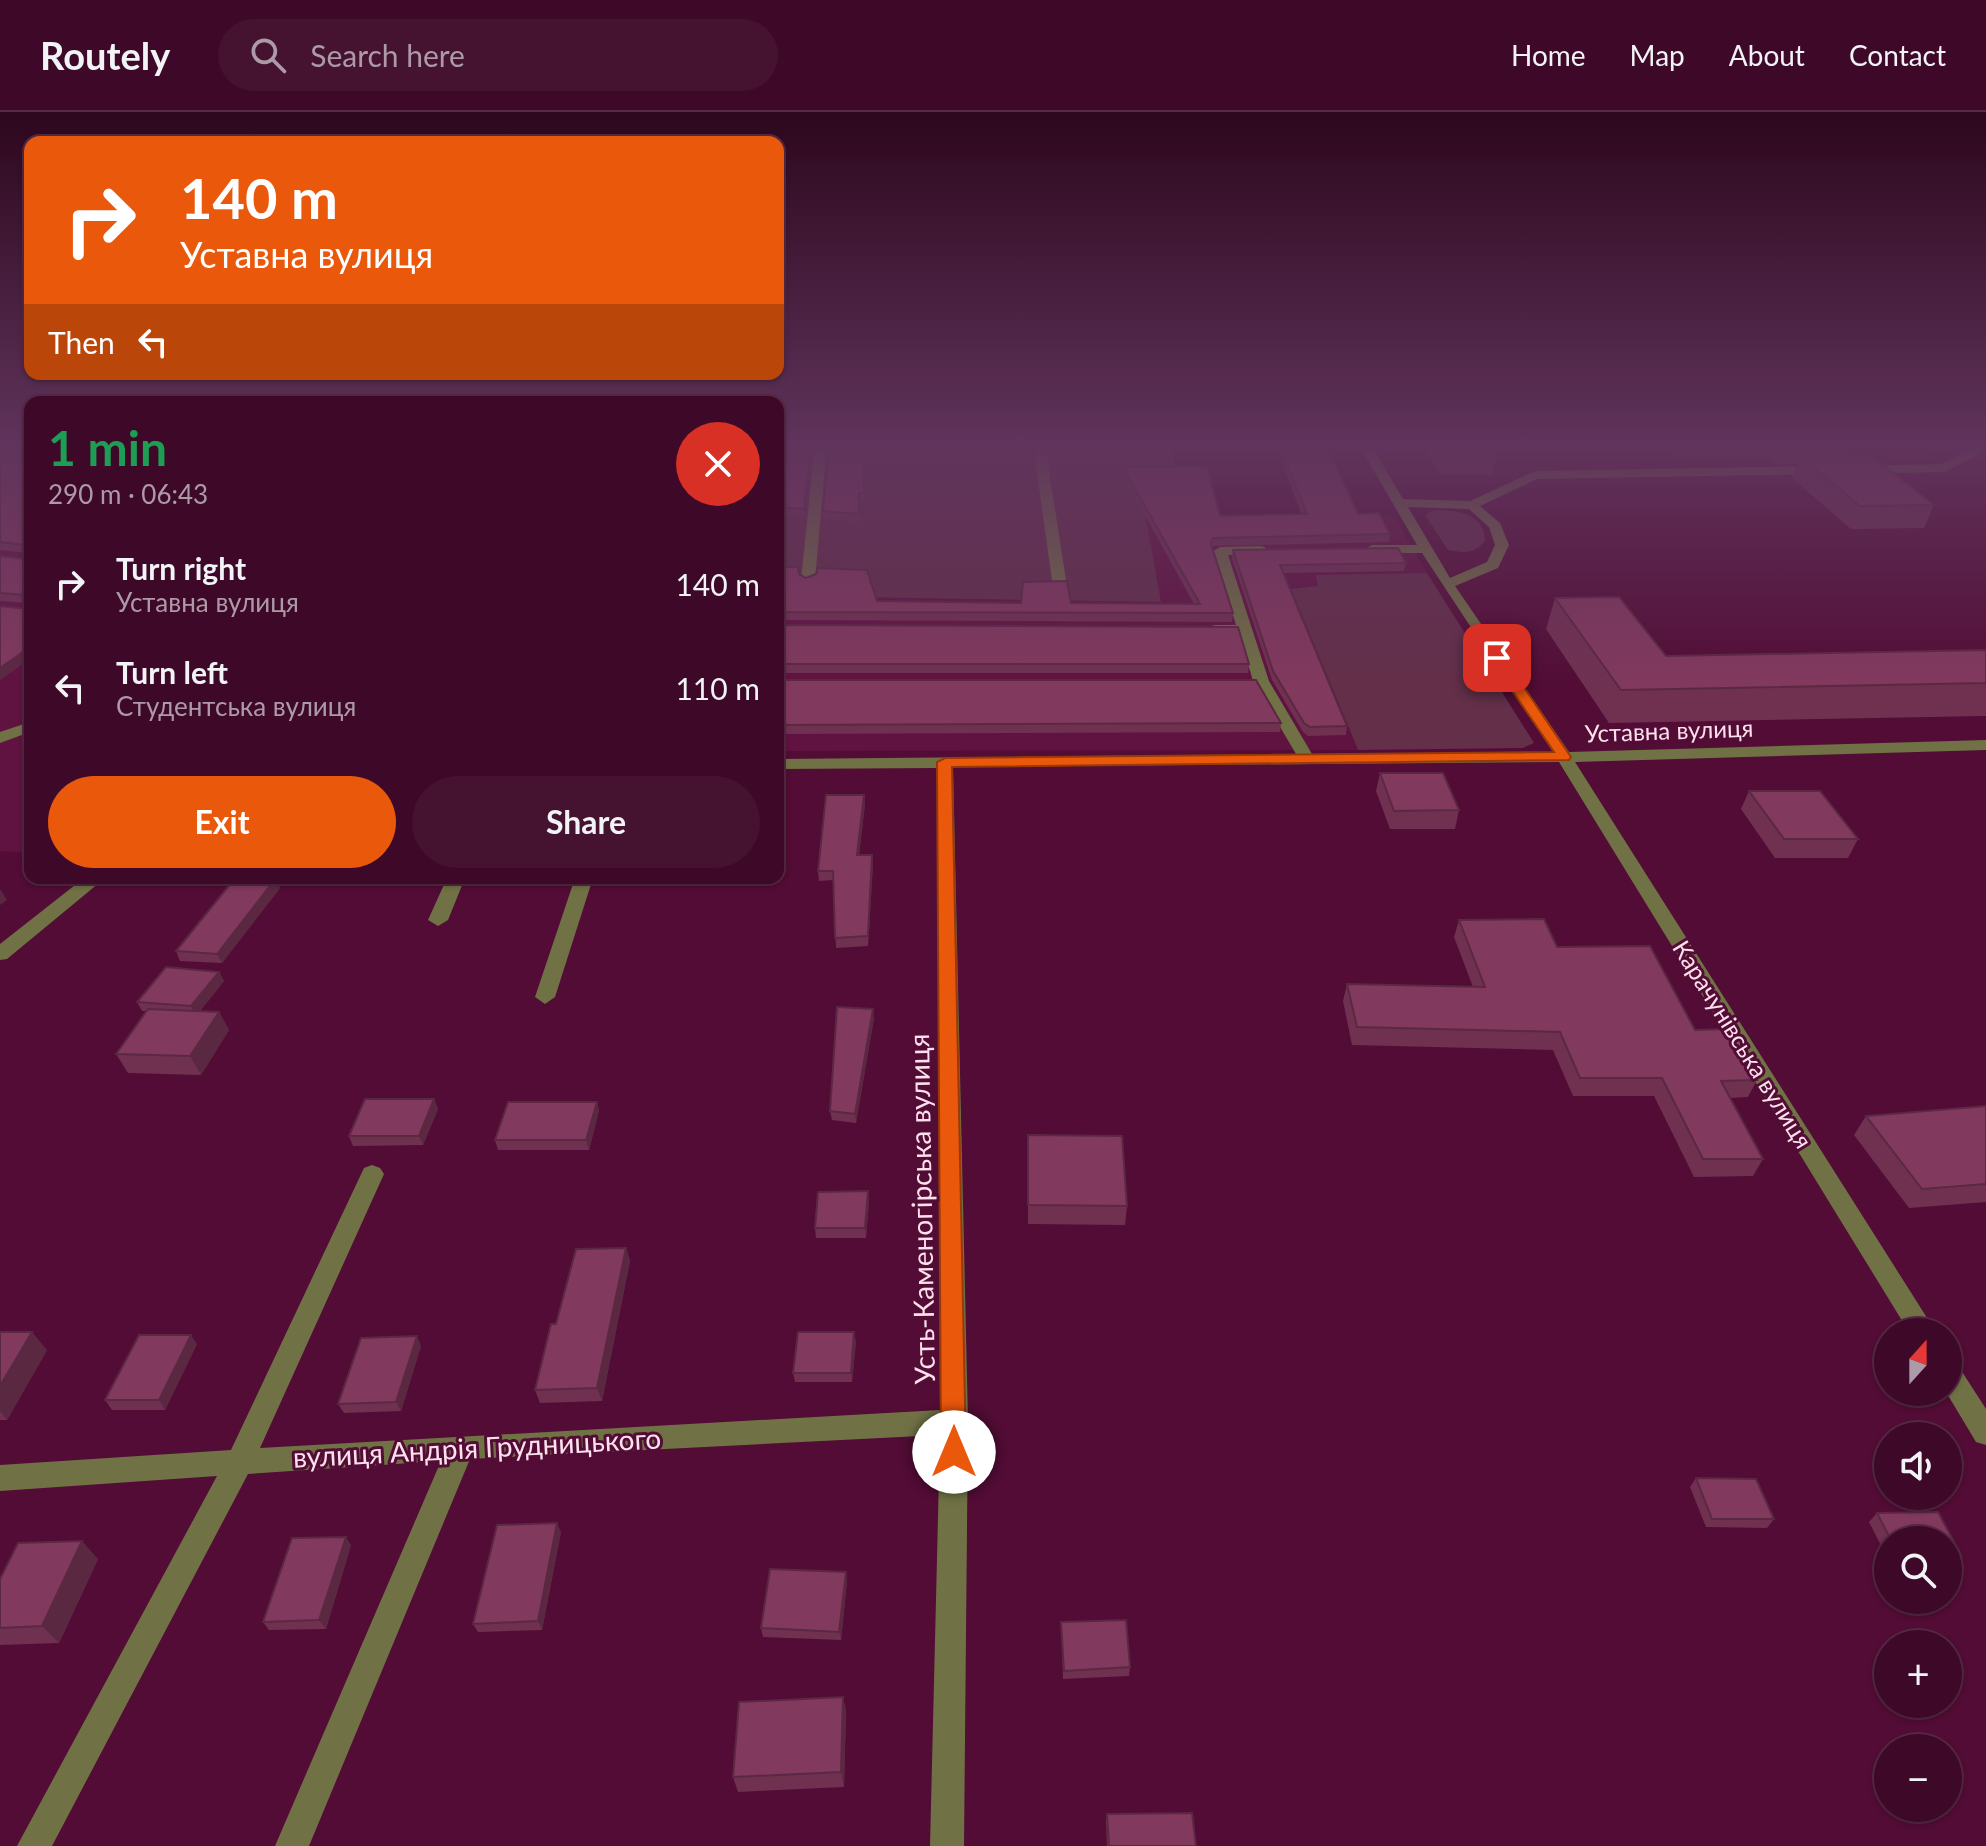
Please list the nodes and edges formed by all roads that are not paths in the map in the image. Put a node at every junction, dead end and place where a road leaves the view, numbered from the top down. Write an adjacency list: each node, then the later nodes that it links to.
1 (813, 526): 8 (street)
2 (1051, 526): 9 (street)
3 (1412, 526): 5 (street, Карачунівська вулиця)
4 (1495, 526): 10 (street)
5 (1426, 549): 7 (street); 10 (street, Карачунівська вулиця)
6 (1282, 550): 12 (street)
7 (1361, 550)
8 (808, 580)
9 (1059, 580)
10 (1447, 584): 16 (street, Карачунівська вулиця)
11 (1199, 629): 12 (street)
12 (1246, 629): 17 (street)
13 (24, 729): 14 (street)
14 (0, 738)
15 (1986, 745): 16 (street, Уставна вулиця)
16 (1564, 757): 17 (street, Уставна вулиця); 27 (street, Карачунівська вулиця)
17 (1307, 759): 18 (street, Уставна вулиця)
18 (945, 762): 19 (street, Уставна вулиця); 29 (street, Усть-Каменогірська вулиця)
19 (784, 764)
20 (88, 884): 24 (street)
21 (453, 884): 23 (street)
22 (582, 884): 25 (street)
23 (438, 920)
24 (0, 954)
25 (545, 997)
26 (372, 1174): 32 (street)
27 (1914, 1318)
28 (1962, 1394): 30 (street)
29 (954, 1422): 31 (street, вулиця Андрія Грудницького); 36 (street, Усть-Каменогірська вулиця)
30 (1986, 1433)
31 (461, 1447): 32 (street, вулиця Андрія Грудницького); 35 (street)
32 (240, 1461): 33 (street, вулиця Андрія Грудницького); 34 (street)
33 (0, 1478)
34 (34, 1846)
35 (292, 1846)
36 (947, 1846)

